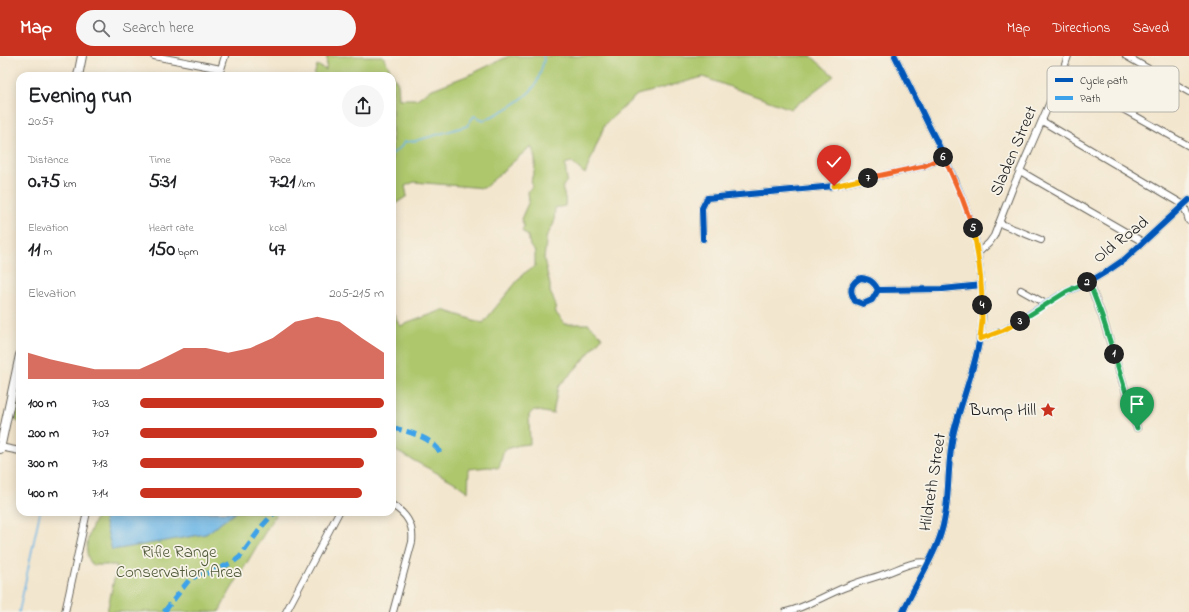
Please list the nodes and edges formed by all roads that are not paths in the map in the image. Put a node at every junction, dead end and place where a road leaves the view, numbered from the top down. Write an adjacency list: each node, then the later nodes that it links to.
1 (82, 56): 9 (main road)
2 (154, 56): 3 (street)
3 (224, 56)
4 (895, 56): 16 (street, Hildreth Street)
5 (1068, 56): 7 (street, Sladen Street)
6 (1126, 56): 8 (street)
7 (1065, 66)
8 (1144, 66)
9 (79, 72)
10 (1179, 86): 11 (street)
11 (1189, 92)
12 (1047, 110): 14 (street, Sladen Street)
13 (1128, 112): 15 (street)
14 (1042, 121): 17 (street, Sladen Street); 19 (street)
15 (1189, 146)
16 (944, 157): 22 (street); 25 (street, Hildreth Street)
17 (1020, 170): 21 (street, Sladen Street); 24 (street)
18 (1189, 200): 19 (street, Old Road)
19 (1184, 205): 20 (street); 24 (street, Old Road)
20 (1189, 221)
21 (999, 223): 23 (street); 25 (street, Sladen Street)
22 (703, 239)
23 (1041, 240)
24 (1143, 242): 26 (street, Old Road)
25 (978, 253): 27 (street, Hildreth Street)
26 (1089, 282): 30 (street, Old Road); 33 (street)
27 (982, 285): 28 (street); 31 (street, Hildreth Street)
28 (878, 290): 28 (street)
29 (1021, 290): 30 (street)
30 (1046, 304): 31 (street, Old Road)
31 (980, 339): 40 (street, Hildreth Street)
32 (16, 372): 34 (main road)
33 (1137, 428)
34 (2, 430): 35 (main road)
35 (0, 448): 36 (street)
36 (16, 450)
37 (396, 507): 43 (street)
38 (85, 516): 41 (street)
39 (336, 516): 42 (street)
40 (929, 563): 44 (street); 45 (street, Hildreth Street)
41 (65, 612)
42 (286, 612)
43 (393, 612)
44 (786, 612)
45 (902, 612)

